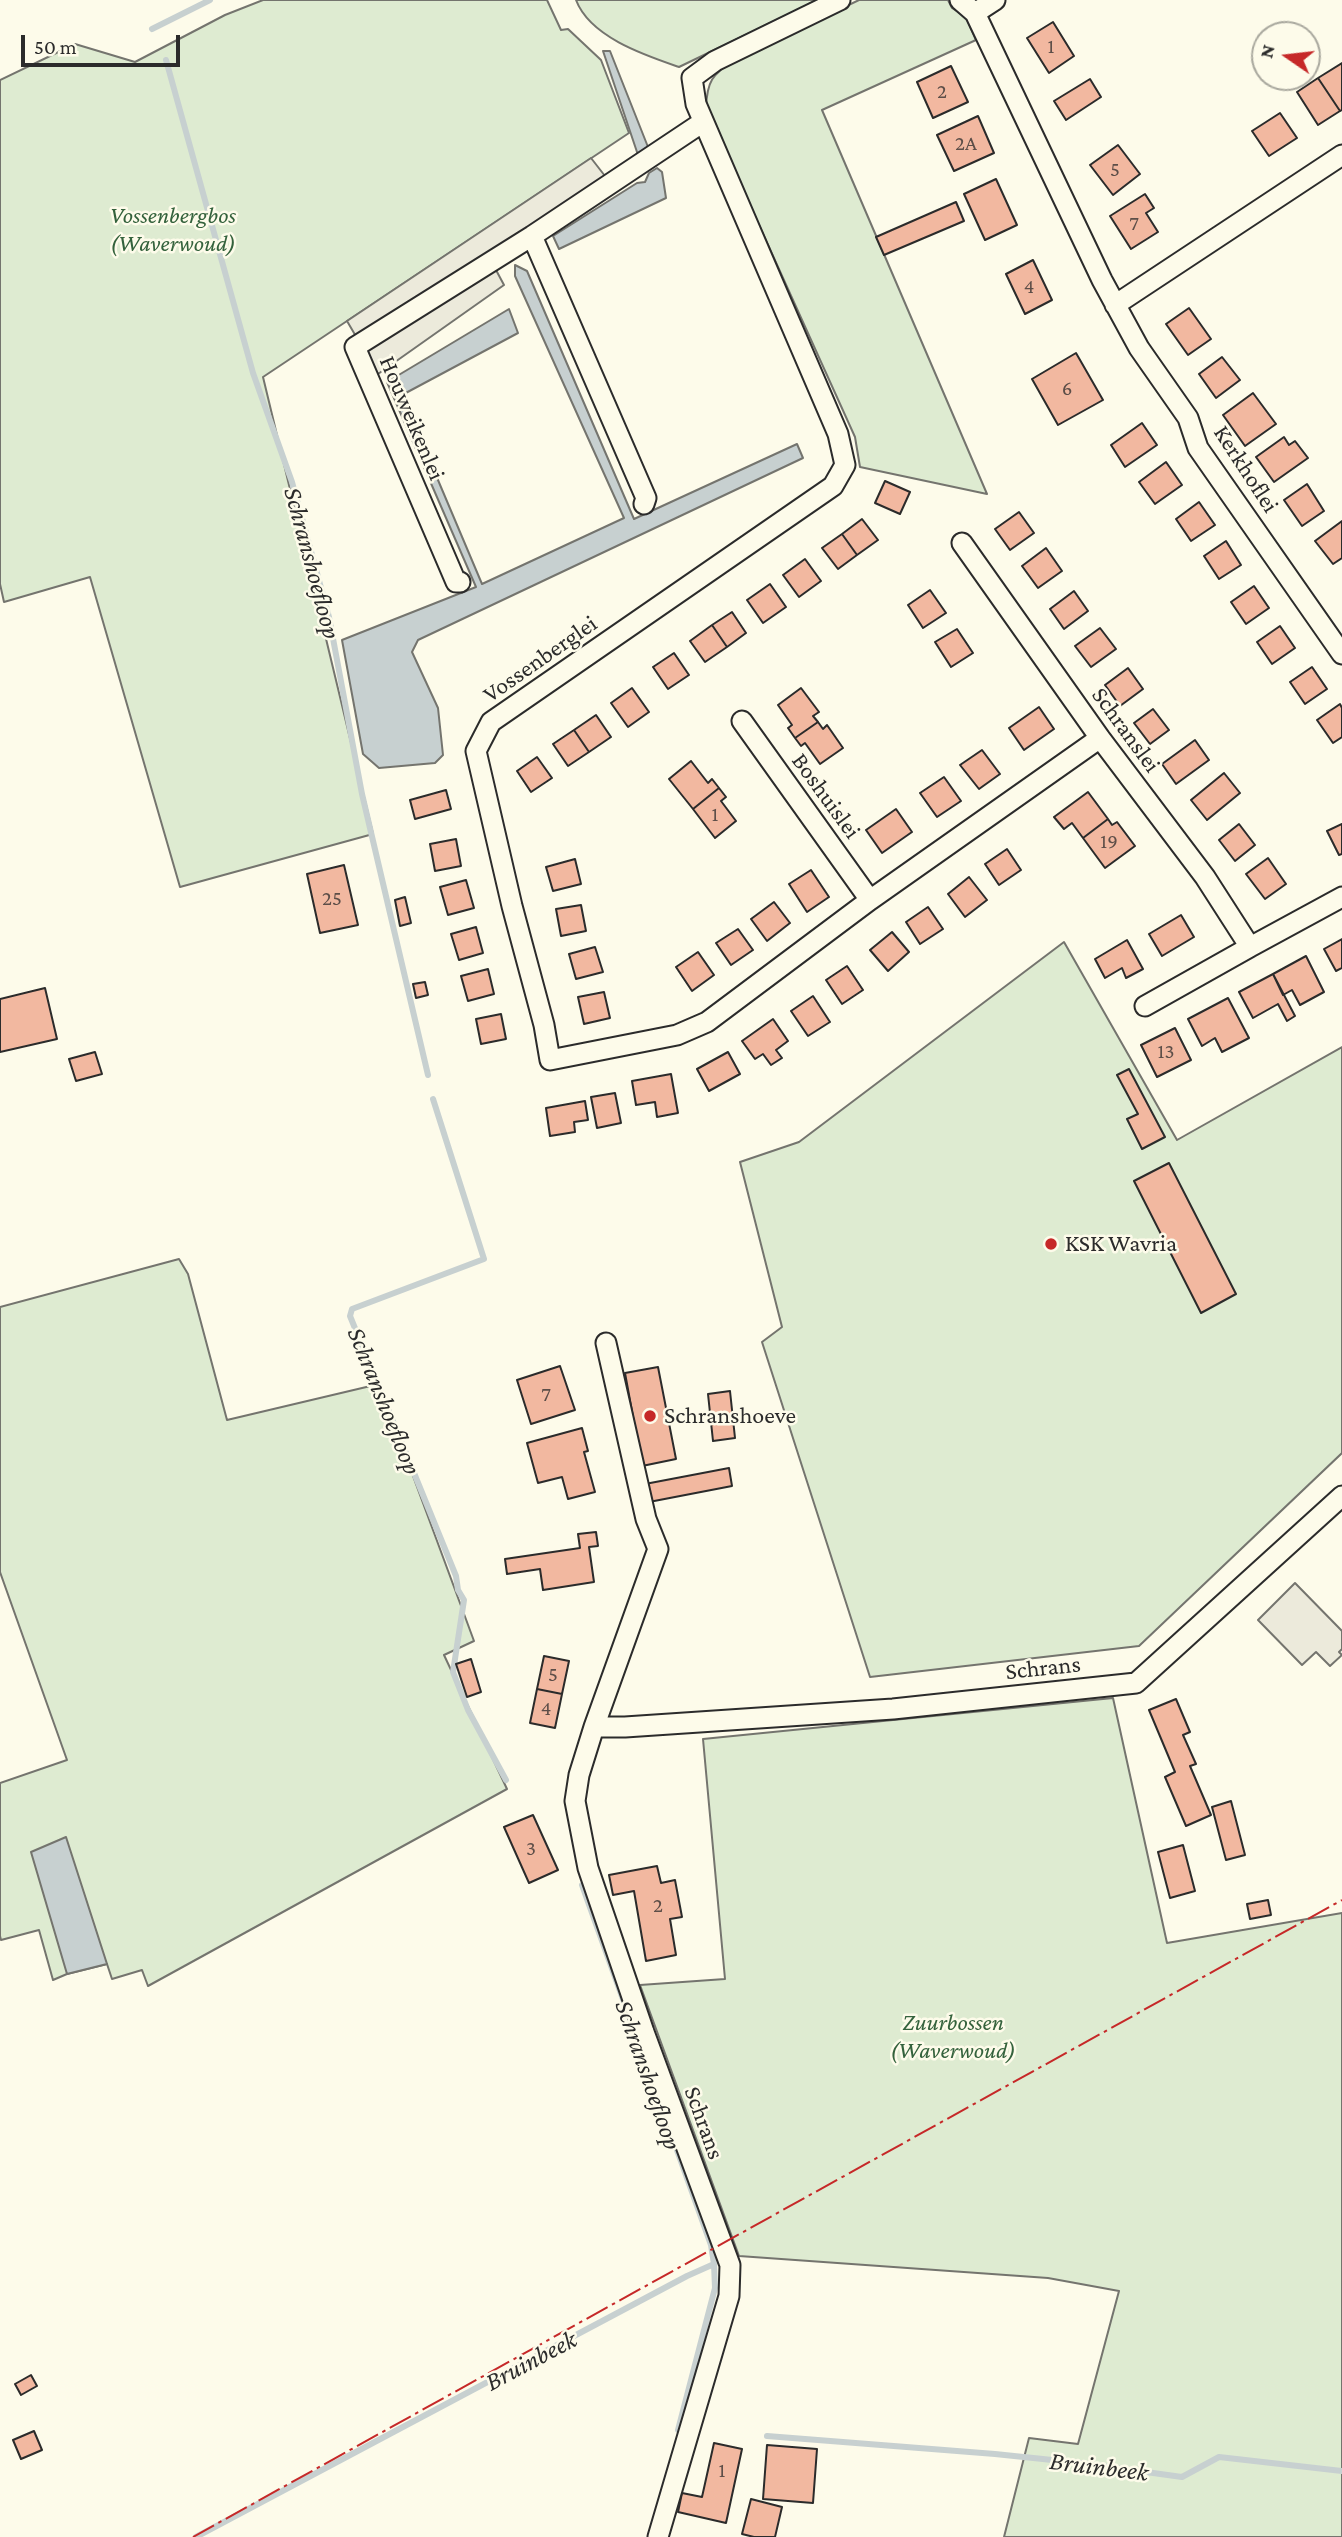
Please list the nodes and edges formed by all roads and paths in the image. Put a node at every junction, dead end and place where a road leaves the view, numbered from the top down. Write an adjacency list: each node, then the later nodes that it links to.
1 (840, 0): 5 (street, Vossenberglei)
2 (960, 0): 4 (street, Kerkhoflei)
3 (995, 0): 4 (street)
4 (975, 13): 8 (street, Kerkhoflei)
5 (703, 122): 7 (street, Houweikenlei); 16 (street, Vossenberglei)
6 (1342, 155): 8 (street)
7 (532, 236): 9 (street); 11 (street, Houweikenlei)
8 (1115, 305): 12 (street, Kerkhoflei)
9 (644, 504)
10 (962, 542): 14 (street, Schranslei)
11 (460, 582)
12 (1342, 654)
13 (742, 721): 16 (street, Boshuislei)
14 (1100, 738): 16 (street, Vossenberglei); 17 (street, Schranslei)
15 (1342, 897): 17 (street)
16 (870, 900)
17 (1250, 947): 18 (street)
18 (1145, 1006)
19 (606, 1343): 21 (street, Schrans)
20 (1342, 1496): 21 (street, Schrans)
21 (594, 1727): 22 (street, Schrans)
22 (658, 2537)

